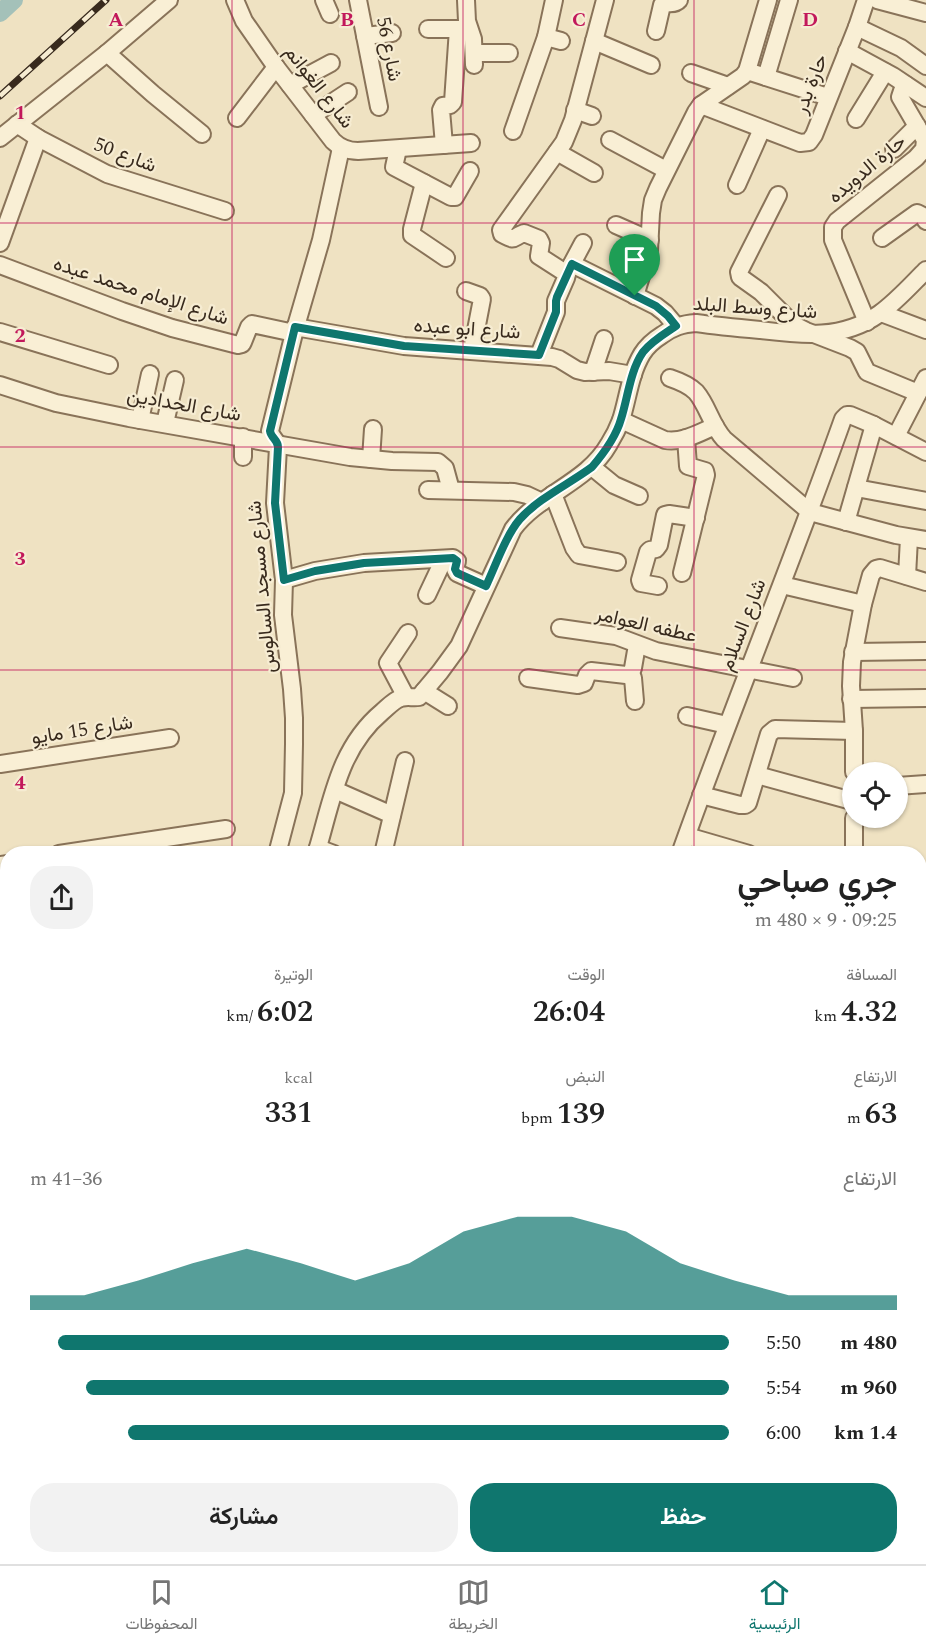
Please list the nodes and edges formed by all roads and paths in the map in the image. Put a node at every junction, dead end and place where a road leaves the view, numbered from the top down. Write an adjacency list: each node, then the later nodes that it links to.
1 (169, 0): 21 (street)
2 (235, 0): 25 (street, شارع الغوانم)
3 (358, 0): 18 (street, شارع 56)
4 (466, 0): 15 (street)
5 (554, 0): 46 (street)
6 (605, 0): 19 (street)
7 (679, 0): 16 (street)
8 (768, 0): 27 (street)
9 (789, 0): 30 (street)
10 (866, 0): 13 (street, حارة بدر)
11 (877, 0): 12 (street)
12 (926, 13)
13 (857, 27): 20 (street, حارة بدر); 26 (street)
14 (428, 29): 15 (street)
15 (464, 29): 22 (street); 52 (street)
16 (656, 31)
17 (392, 33): 18 (street)
18 (365, 36): 37 (street, شارع 56)
19 (594, 41): 24 (street); 38 (street)
20 (847, 51): 28 (street); 35 (street, حارة بدر)
21 (107, 52): 43 (street); 47 (street)
22 (509, 53)
23 (331, 63): 31 (street)
24 (651, 65)
25 (276, 67): 31 (street, شارع الغوانم); 41 (street)
26 (926, 68): 33 (street)
27 (747, 71): 30 (street); 32 (street)
28 (885, 72): 33 (street); 42 (street)
29 (691, 73): 32 (street)
30 (766, 77): 35 (street)
31 (290, 84): 39 (street, شارع الغوانم)
32 (728, 86): 36 (street)
33 (915, 91): 44 (street, حارة الدويده)
34 (348, 92): 39 (street)
35 (828, 98): 45 (street, حارة بدر)
36 (701, 105): 45 (street, حارة بدر); 58 (street)
37 (379, 107)
38 (575, 110): 40 (street); 56 (street)
39 (313, 115): 53 (street, شارع الغوانم)
40 (592, 116)
41 (237, 118)
42 (856, 119)
43 (16, 124): 48 (street); 49 (street, شارع 50)
44 (917, 126): 55 (street); 57 (street, حارة الدويده)
45 (762, 129): 62 (street)
46 (513, 131)
47 (202, 134)
48 (0, 138)
49 (38, 138): 64 (street, شارع 50); 69 (street)
50 (610, 140): 58 (street)
51 (471, 143): 52 (street, شارع الغوانم)
52 (444, 145): 54 (street, شارع الغوانم)
53 (341, 148): 54 (street, شارع الغوانم); 80 (street, شارع مسجد السالوس)
54 (398, 149): 61 (street)
55 (894, 149)
56 (557, 152): 60 (street); 73 (street)
57 (921, 161): 77 (street, حارة الدويده)
58 (666, 170): 68 (street)
59 (470, 171): 61 (street)
60 (594, 173)
61 (424, 183): 71 (street)
62 (737, 185)
63 (778, 195): 82 (street)
64 (225, 210)
65 (926, 221): 67 (street)
66 (616, 225): 68 (street)
67 (882, 238)
68 (650, 240): 76 (street)
69 (0, 243)
70 (583, 243): 73 (street)
71 (446, 258)
72 (0, 265): 80 (street, شارع الإمام محمد عبده)
73 (569, 269): 76 (street); 85 (street)
74 (926, 270): 77 (street)
75 (466, 291): 84 (street)
76 (635, 296): 78 (street)
77 (874, 317): 79 (street); 82 (street, شارع وسط البلد)
78 (676, 326): 82 (street, شارع وسط البلد); 89 (street, شارع وسط البلد)
79 (925, 327)
80 (294, 330): 84 (street, شارع ابو عبده); 104 (street, شارع مسجد السالوس)
81 (0, 332): 86 (street)
82 (814, 335): 94 (street)
83 (604, 339): 87 (street)
84 (472, 351): 85 (street, شارع ابو عبده)
85 (539, 355): 87 (street, شارع ابو عبده)
86 (109, 365)
87 (593, 372): 89 (street, شارع ابو عبده)
88 (150, 374): 95 (street)
89 (633, 375): 96 (street, شارع وسط البلد)
90 (670, 378): 99 (street)
91 (926, 378): 94 (street)
92 (175, 380): 97 (street)
93 (0, 385): 95 (street, شارع الحدادين)
94 (918, 393): 101 (street)
95 (140, 420): 97 (street, شارع الحدادين)
96 (621, 420): 103 (street); 108 (street, شارع وسط البلد)
97 (165, 423): 102 (street, شارع الحدادين)
98 (874, 425): 101 (street); 109 (street); 115 (street, شارع السلام)
99 (714, 426): 103 (street); 115 (street)
100 (374, 429): 107 (street)
101 (896, 436): 105 (street)
102 (243, 437): 104 (street, شارع الحدادين); 106 (street)
103 (686, 438): 116 (street)
104 (278, 443): 107 (street, شارع الحدادين); 123 (street, شارع مسجد السالوس)
105 (926, 452)
106 (243, 457)
107 (371, 459): 111 (street, شارع الحدادين)
108 (592, 467): 112 (street); 113 (street, شارع وسط البلد)
109 (856, 488): 114 (street); 117 (street)
110 (428, 490): 111 (street)
111 (451, 490): 113 (street)
112 (639, 496)
113 (547, 498): 120 (street); 126 (street, شارع وسط البلد)
114 (926, 501)
115 (810, 512): 117 (street); 125 (street, شارع السلام)
116 (696, 518): 121 (street); 127 (street)
117 (846, 522): 118 (street)
118 (918, 539): 122 (street)
119 (444, 558): 123 (street); 126 (street); 128 (street)
120 (617, 562)
121 (682, 573)
122 (907, 576): 124 (street); 129 (street)
123 (284, 580): 163 (street, شارع مسجد السالوس)
124 (926, 582)
125 (782, 585): 129 (street); 135 (street, شارع السلام)
126 (486, 586): 139 (street, شارع وسط البلد)
127 (658, 586)
128 (427, 595)
129 (863, 604): 134 (street)
130 (560, 628): 132 (street, عطفه العوامر)
131 (408, 633): 140 (street)
132 (637, 645): 135 (street, عطفه العوامر); 136 (street)
133 (926, 651): 134 (street)
134 (853, 652): 141 (street)
135 (749, 669): 138 (street, عطفه العوامر); 146 (street, شارع السلام)
136 (630, 676): 137 (street); 143 (street)
137 (528, 678)
138 (793, 678)
139 (424, 691): 140 (street); 144 (street)
140 (406, 697): 155 (street)
141 (851, 699): 142 (street); 147 (street)
142 (926, 699)
143 (635, 701)
144 (448, 706)
145 (687, 716): 146 (street)
146 (727, 725): 156 (street, شارع السلام)
147 (854, 731): 150 (street); 152 (street)
148 (170, 738): 151 (street, شارع 15 مايو)
149 (405, 760): 158 (street)
150 (854, 762)
151 (0, 764)
152 (757, 775): 156 (street); 157 (street)
153 (926, 784): 154 (street)
154 (908, 785)
155 (335, 790): 158 (street); 164 (street)
156 (701, 795): 161 (street, شارع السلام)
157 (842, 798)
158 (392, 815): 165 (street)
159 (854, 828): 168 (street)
160 (226, 829): 162 (street)
161 (687, 836): 166 (street, شارع السلام); 167 (street)
162 (113, 846)
163 (279, 846)
164 (324, 846)
165 (385, 846)
166 (683, 846)
167 (721, 846)
168 (854, 846)

